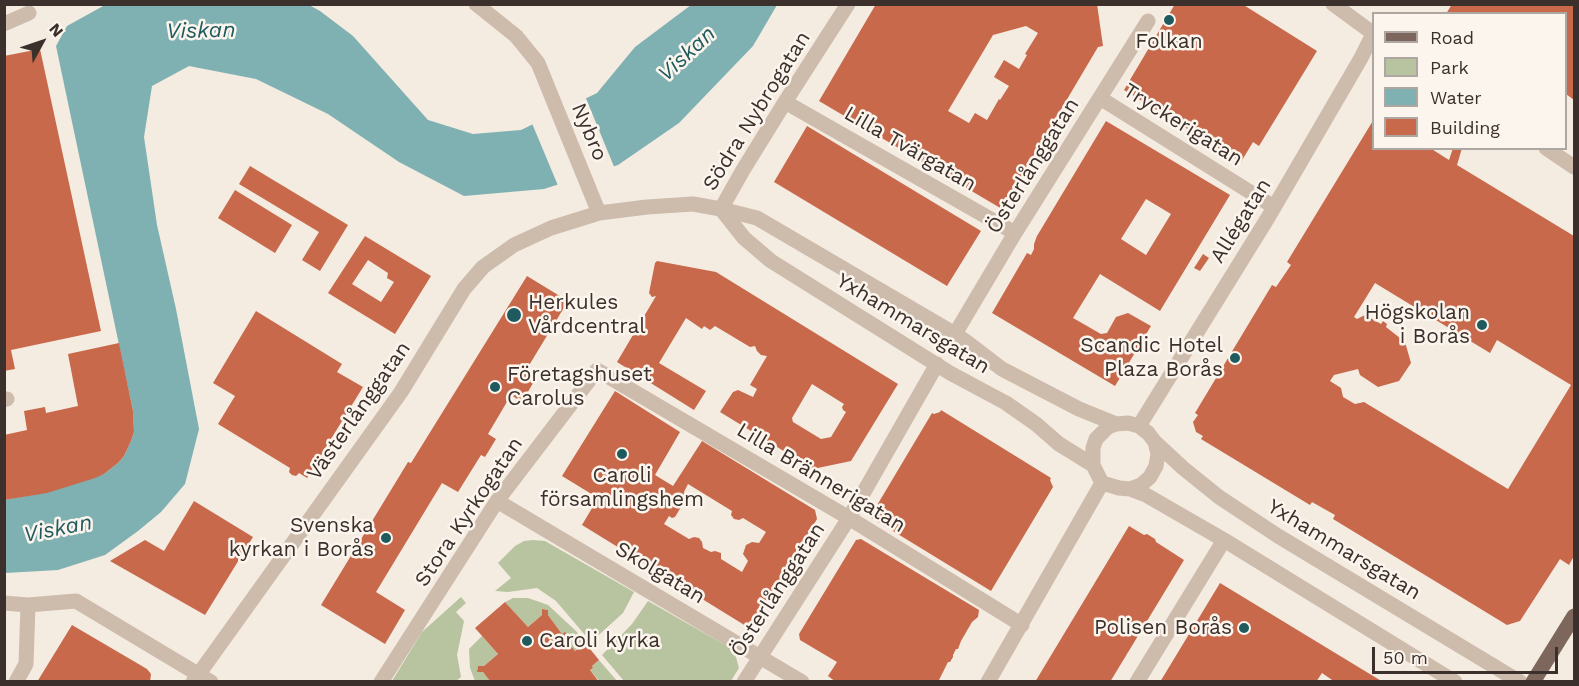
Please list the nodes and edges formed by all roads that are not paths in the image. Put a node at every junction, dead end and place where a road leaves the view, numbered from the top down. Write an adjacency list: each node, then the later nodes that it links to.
1 (848, 4): 10 (street, Södra Nybrogatan)
2 (1333, 4): 7 (street)
3 (478, 5): 15 (street, Nybro)
4 (30, 13): 6 (street)
5 (1148, 21): 9 (street, Österlånggatan)
6 (4, 24)
7 (1372, 33)
8 (1372, 36): 13 (street, Allégatan)
9 (1100, 98): 13 (street, Tryckerigatan); 16 (street, Österlånggatan)
10 (784, 102): 14 (street, Södra Nybrogatan); 16 (street, Lilla Tvärgatan)
11 (1549, 150): 12 (street)
12 (1575, 167)
13 (1274, 207): 21 (street, Allégatan)
14 (721, 208): 15 (street, Yxhammarsgatan); 17 (street, Yxhammarsgatan); 18 (street, Yxhammarsgatan)
15 (599, 213): 34 (street, Västerlånggatan)
16 (1015, 233): 17 (street, Österlånggatan)
17 (955, 334): 20 (street, Yxhammarsgatan)
18 (937, 364): 23 (street, Yxhammarsgatan); 27 (street, Österlånggatan)
19 (597, 370): 26 (street, Stora Kyrkogatan); 27 (street, Lilla Brännerigatan)
20 (1116, 424): 21 (street); 23 (street)
21 (1139, 426): 22 (street)
22 (1155, 442): 25 (street); 42 (street, Yxhammarsgatan)
23 (1093, 465): 24 (street)
24 (1102, 483): 25 (street); 32 (street)
25 (1130, 489): 28 (street)
26 (497, 501): 33 (street, Skolgatan); 36 (street, Stora Kyrkogatan)
27 (849, 518): 32 (street, Lilla Brännerigatan); 33 (street, Österlånggatan)
28 (1224, 540): 40 (street); 41 (street)
29 (4, 603): 30 (street)
30 (28, 605): 34 (street); 35 (street)
31 (1575, 616): 43 (main road)
32 (1022, 625): 39 (street)
33 (760, 656): 37 (street, Österlånggatan); 38 (street, Skolgatan)
34 (201, 679)
35 (16, 681)
36 (381, 681)
37 (744, 681)
38 (802, 681)
39 (988, 681)
40 (1137, 681)
41 (1455, 681)
42 (1520, 681)
43 (1533, 681)

